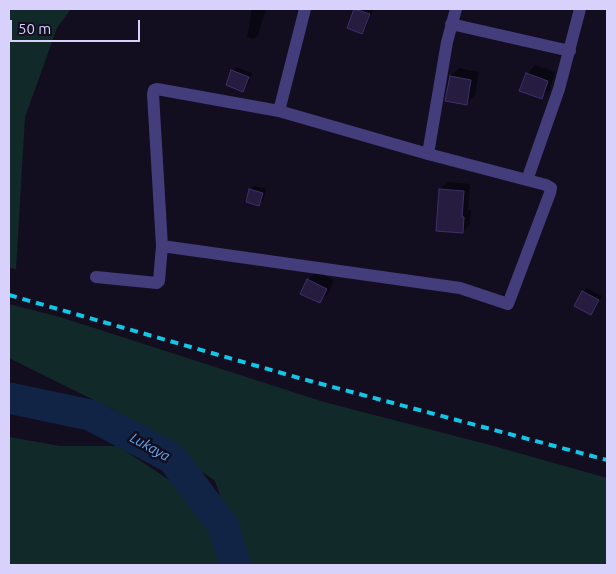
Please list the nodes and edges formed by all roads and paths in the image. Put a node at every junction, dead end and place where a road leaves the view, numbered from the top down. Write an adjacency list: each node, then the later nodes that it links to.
1 (305, 9): 6 (lane)
2 (456, 9): 4 (lane)
3 (580, 9): 5 (lane)
4 (451, 24): 5 (lane); 7 (lane)
5 (570, 50): 8 (lane)
6 (279, 111): 7 (lane); 9 (lane)
7 (428, 154): 8 (lane)
8 (527, 180): 9 (lane)
9 (162, 246): 10 (lane)
10 (96, 277)

